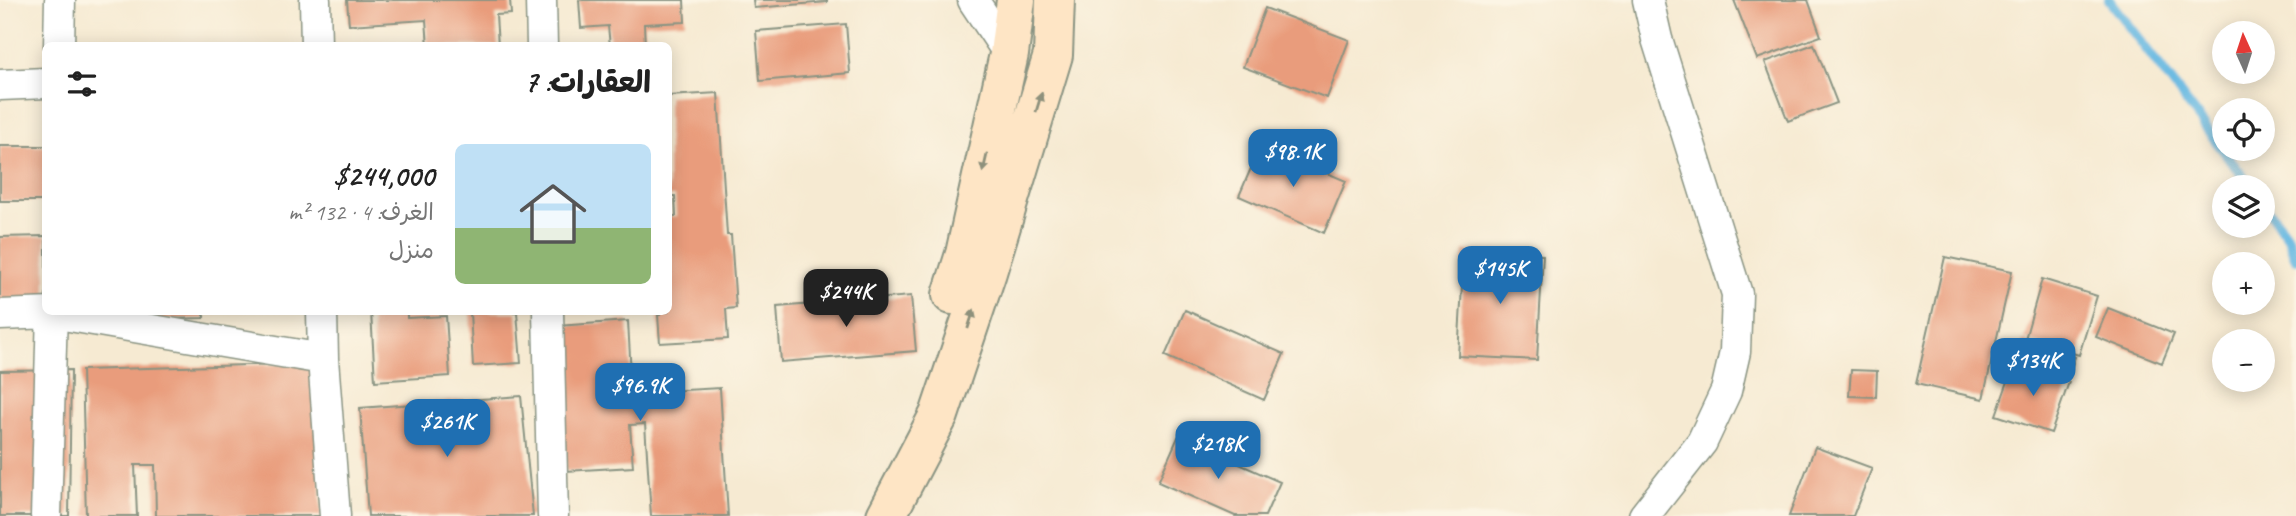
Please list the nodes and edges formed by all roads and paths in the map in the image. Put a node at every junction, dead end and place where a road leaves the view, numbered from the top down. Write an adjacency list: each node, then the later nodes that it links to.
1 (60, 0): 8 (street)
2 (315, 0): 9 (street)
3 (541, 0): 10 (street)
4 (973, 0): 11 (street)
5 (1016, 0): 11 (main road)
6 (1055, 0): 25 (main road, one-way to 6)
7 (1648, 0): 26 (street)
8 (58, 42)
9 (316, 42)
10 (542, 42)
11 (1009, 54): 24 (main road, one-way to 24)
12 (42, 83): 13 (street)
13 (0, 85)
14 (42, 313): 15 (street)
15 (0, 315)
16 (52, 315): 21 (street)
17 (69, 315): 20 (street)
18 (322, 315): 20 (street)
19 (548, 315): 23 (street)
20 (323, 359): 22 (street)
21 (46, 516)
22 (335, 516)
23 (552, 516)
24 (861, 516)
25 (886, 516)
26 (1644, 516)

